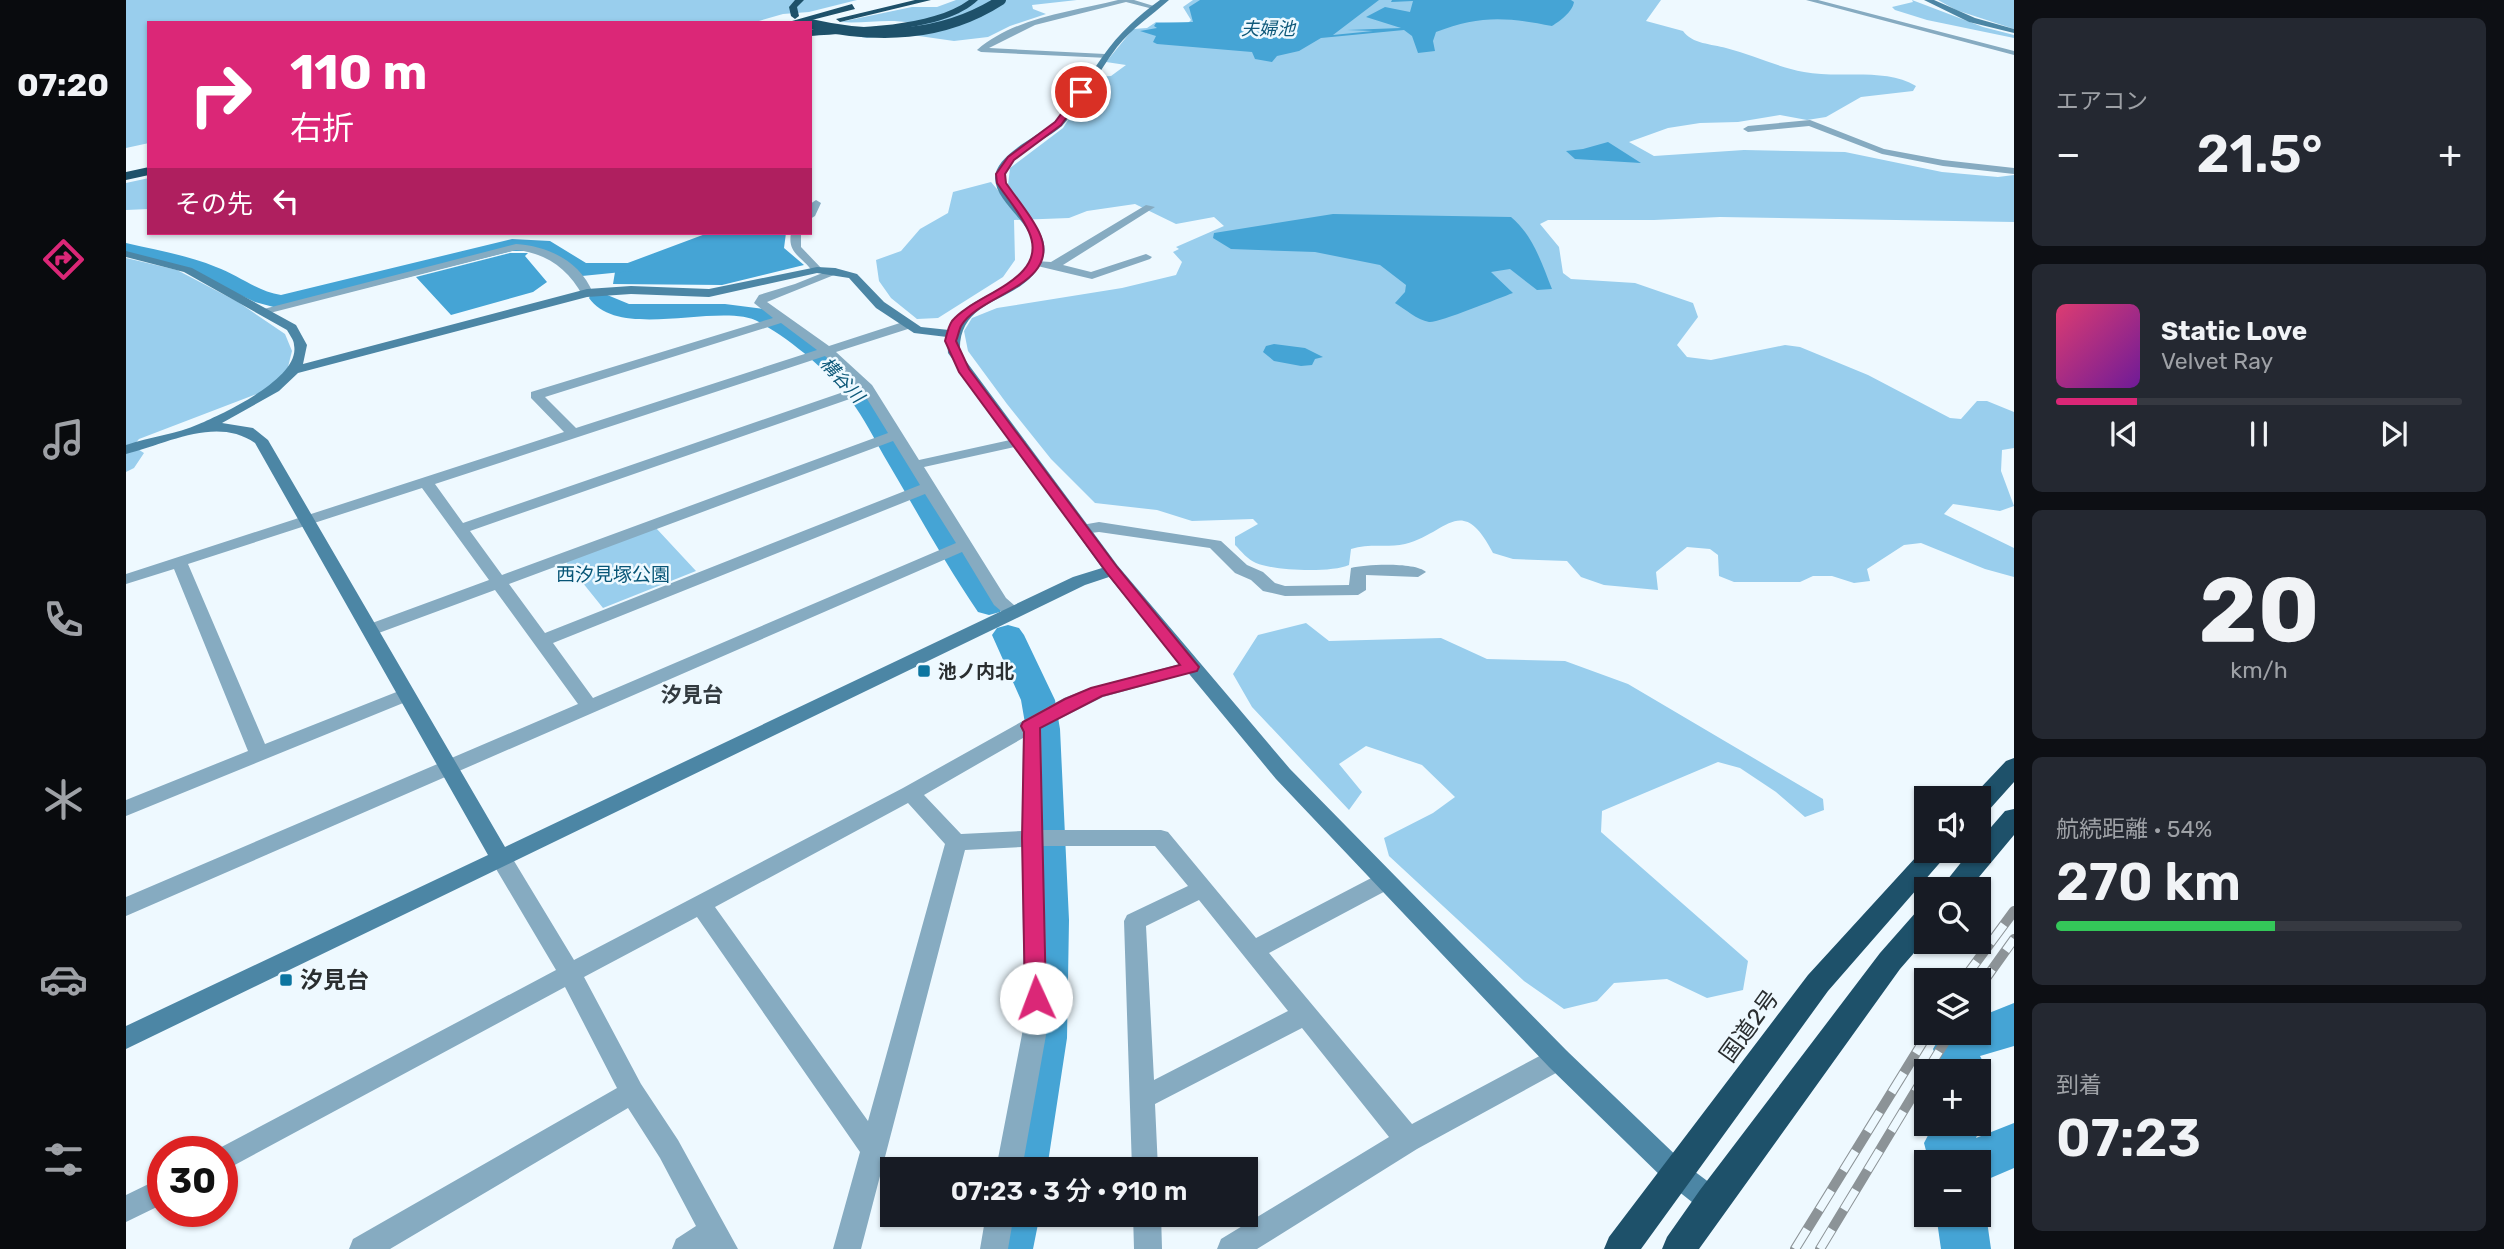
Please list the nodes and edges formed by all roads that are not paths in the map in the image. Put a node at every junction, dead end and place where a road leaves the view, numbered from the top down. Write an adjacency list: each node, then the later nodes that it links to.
1 (800, 0): 14 (highway)
2 (911, 0): 16 (highway)
3 (927, 0): 17 (highway)
4 (974, 0): 20 (highway, bridge)
5 (1001, 0): 18 (highway, bridge)
6 (1126, 0): 10 (street); 11 (street)
7 (1810, 0): 21 (street)
8 (1928, 0): 19 (street)
9 (863, 4): 14 (highway)
10 (1159, 4): 22 (street)
11 (1085, 12): 12 (street); 13 (street)
12 (1105, 16)
13 (1058, 17): 15 (street); 22 (street)
14 (792, 19)
15 (1080, 22)
16 (812, 23)
17 (812, 23)
18 (812, 24)
19 (2014, 31)
20 (812, 33)
21 (2014, 53)
22 (1105, 56): 35 (street)
23 (1748, 130): 27 (street)
24 (147, 162): 25 (highway)
25 (126, 166)
26 (147, 171): 28 (highway)
27 (2014, 172)
28 (126, 176)
29 (816, 203): 31 (street)
30 (1150, 207): 35 (street)
31 (812, 212)
32 (795, 235): 36 (street)
33 (126, 254): 39 (street)
34 (1146, 257): 35 (street)
35 (1044, 265): 42 (street)
36 (817, 270): 37 (street); 38 (street)
37 (835, 271): 40 (street); 41 (street)
38 (587, 293): 39 (street); 44 (street)
39 (262, 311): 44 (street)
40 (776, 321): 43 (street); 47 (street)
41 (907, 324): 42 (street); 43 (street)
42 (951, 334): 49 (street)
43 (819, 352): 45 (street); 47 (street)
44 (294, 369): 46 (street)
45 (860, 390): 48 (street); 55 (street)
46 (201, 429): 50 (street); 54 (street)
47 (573, 433): 52 (street)
48 (890, 437): 51 (street); 62 (street)
49 (1019, 442): 51 (street); 56 (street)
50 (126, 450)
51 (915, 465): 53 (street)
52 (425, 481): 54 (street); 55 (street)
53 (923, 489): 57 (street); 65 (street)
54 (307, 520): 58 (street); 64 (street)
55 (460, 529): 62 (street)
56 (1082, 529): 59 (street); 60 (street)
57 (958, 547): 63 (street); 68 (street)
58 (179, 562): 61 (street); 70 (street)
59 (1112, 570): 63 (street); 66 (street)
60 (1418, 572)
61 (126, 579)
62 (499, 582): 64 (street); 65 (street)
63 (1013, 612): 79 (street)
64 (370, 630): 67 (street)
65 (541, 641): 68 (street)
66 (1191, 667): 69 (street); 82 (street)
67 (406, 695): 70 (street); 72 (street)
68 (590, 707): 72 (street)
69 (1039, 721): 73 (street); 77 (street)
70 (260, 754): 75 (street)
71 (2014, 767): 74 (highway)
72 (450, 768): 79 (street); 85 (street)
73 (910, 793): 78 (street); 84 (street)
74 (1991, 793)
75 (126, 807)
76 (2014, 818): 81 (highway)
77 (1041, 838): 78 (street); 83 (street); 97 (street)
78 (956, 842): 96 (street)
79 (500, 858): 88 (street); 90 (street)
80 (1926, 863): 99 (highway, 国道2号)
81 (1963, 877)
82 (1385, 881): 87 (street); 91 (street)
83 (1202, 889): 87 (street); 93 (street)
84 (700, 904): 88 (street); 96 (street)
85 (126, 907)
86 (1914, 934): 101 (highway)
87 (1254, 950): 89 (street)
88 (570, 973): 92 (street); 95 (street)
89 (1305, 1014): 93 (street); 94 (street)
90 (126, 1038)
91 (1558, 1059): 94 (street); 99 (street)
92 (632, 1091): 105 (street); 106 (street)
93 (1143, 1092): 98 (street)
94 (1408, 1140): 111 (street)
95 (238, 1149)
96 (874, 1150): 108 (street)
97 (1011, 1157)
98 (1145, 1157)
99 (1677, 1174): 101 (street); 112 (highway, 国道2号)
100 (147, 1198): 102 (street)
101 (1712, 1201): 113 (highway)
102 (126, 1209)
103 (998, 1227): 109 (street)
104 (1147, 1227): 110 (street)
105 (719, 1240): 107 (street)
106 (363, 1249)
107 (686, 1249)
108 (847, 1249)
109 (994, 1249)
110 (1148, 1249)
111 (1231, 1249)
112 (1621, 1249)
113 (1679, 1249)

